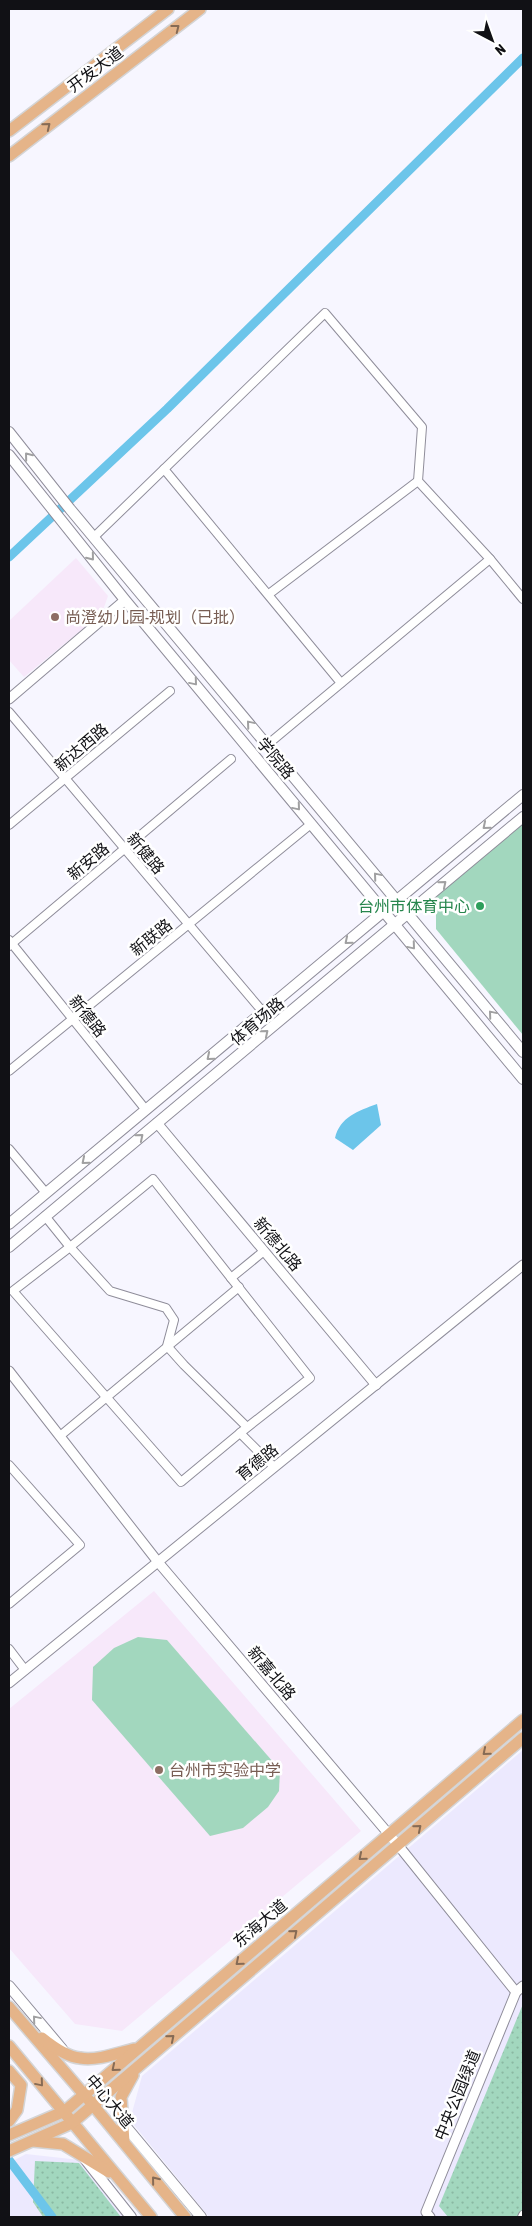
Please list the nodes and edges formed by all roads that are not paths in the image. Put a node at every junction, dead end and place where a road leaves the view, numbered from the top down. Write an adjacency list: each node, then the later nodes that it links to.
1 (200, 9): 4 (main road, 开发大道, one-way to 1)
2 (163, 10): 3 (main road, 开发大道)
3 (9, 131)
4 (9, 156)
5 (9, 432): 9 (main road, 学院路, one-way to 5)
6 (9, 455): 13 (main road, 学院路, one-way to 13)
7 (164, 469): 8 (street); 9 (street); 11 (street)
8 (418, 480): 10 (street); 11 (street)
9 (94, 537): 18 (main road, 学院路, one-way to 9)
10 (490, 559): 12 (street); 14 (street)
11 (269, 594): 14 (street)
12 (523, 599)
13 (126, 600): 16 (street); 23 (main road, 学院路, one-way to 23)
14 (340, 683): 18 (street)
15 (170, 691): 20 (street, 新达西路)
16 (9, 699)
17 (9, 712): 20 (street, 新健路)
18 (267, 744): 26 (main road, 学院路, one-way to 18)
19 (231, 759): 25 (street, 新安路)
20 (65, 778): 24 (street, 新达西路); 25 (street, 新健路)
21 (523, 794): 26 (main road, one-way to 26)
22 (523, 817): 28 (main road, 体育场路, one-way to 22)
23 (311, 824): 27 (main road, 学院路); 29 (street, 新联路)
24 (9, 825)
25 (125, 849): 29 (street, 新健路); 31 (street, 新安路)
26 (397, 900): 27 (main road); 28 (main road, 学院路)
27 (384, 911): 30 (main road, 学院路); 32 (main road, one-way to 32)
28 (408, 913): 30 (main road, 体育场路); 34 (main road, 学院路, one-way to 28)
29 (188, 924): 32 (street, 新健路); 33 (street, 新联路)
30 (396, 926): 36 (main road, 学院路, one-way to 36); 38 (main road, 体育场路, one-way to 30)
31 (10, 943): 33 (street, 新德路)
32 (263, 1012): 37 (main road, one-way to 37)
33 (72, 1019): 35 (street, 新联路); 37 (street, 新德路)
34 (523, 1052)
35 (9, 1072)
36 (523, 1079)
37 (146, 1110): 40 (main road, one-way to 40)
38 (157, 1123): 41 (main road, 体育场路, one-way to 38); 45 (street, 新德北路)
39 (9, 1149): 40 (street)
40 (46, 1193): 42 (main road)
41 (45, 1216): 43 (main road, 体育场路); 44 (street)
42 (9, 1224)
43 (9, 1247)
44 (70, 1247): 47 (street); 49 (street); 52 (street)
45 (264, 1251): 47 (street); 51 (street, 新德北路)
46 (523, 1265): 51 (street, 育德路)
47 (232, 1278): 48 (street)
48 (238, 1287): 49 (street); 53 (street)
49 (167, 1346): 52 (street); 53 (street)
50 (9, 1371): 55 (street, 新嘉北路)
51 (376, 1385): 57 (street, 育德路)
52 (106, 1397): 54 (street); 55 (street)
53 (247, 1427): 54 (street)
54 (240, 1433): 57 (street)
55 (60, 1436): 58 (street, 新嘉北路)
56 (9, 1465): 59 (street)
57 (274, 1467): 58 (street, 育德路)
58 (158, 1562): 61 (street, 育德路); 65 (street, 新嘉北路)
59 (9, 1604)
60 (9, 1649): 61 (street)
61 (25, 1670): 62 (street, 育德路)
62 (9, 1683)
63 (523, 1720): 65 (main road, 东海大道, one-way to 65)
64 (523, 1738): 66 (main road, 东海大道, one-way to 64)
65 (389, 1834): 66 (street, 新嘉北路); 73 (main road, 东海大道, one-way to 73)
66 (398, 1845): 69 (street, 新嘉北路); 75 (main road, 东海大道, one-way to 66)
67 (9, 1986): 74 (main road, one-way to 67)
68 (523, 1986): 69 (street, 中央公园绿道)
69 (516, 1992): 89 (street, 中央公园绿道)
70 (9, 2006): 71 (main road, 中心大道)
71 (26, 2027): 74 (main road); 77 (main road, 中心大道)
72 (9, 2046): 79 (main road, one-way to 79)
73 (138, 2048): 74 (main road); 77 (main road, 东海大道, one-way to 77)
74 (64, 2052)
75 (143, 2062): 78 (main road, 东海大道); 81 (main road)
76 (9, 2071): 80 (main road)
77 (84, 2094): 78 (main road, 中心大道); 79 (main road, 东海大道)
78 (93, 2105): 82 (main road, 东海大道); 85 (main road, 中心大道)
79 (63, 2111): 82 (main road); 83 (main road, 东海大道)
80 (9, 2121)
81 (122, 2122): 85 (main road); 93 (main road)
82 (72, 2123): 84 (main road, 东海大道); 88 (main road)
83 (9, 2135)
84 (32, 2140): 86 (main road, 东海大道); 87 (main road)
85 (124, 2142): 92 (main road, 中心大道, one-way to 85)
86 (13, 2149)
87 (84, 2158): 88 (main road); 90 (main road)
88 (117, 2176): 91 (main road)
89 (425, 2215)
90 (131, 2217)
91 (151, 2217)
92 (186, 2217)
93 (201, 2217)

